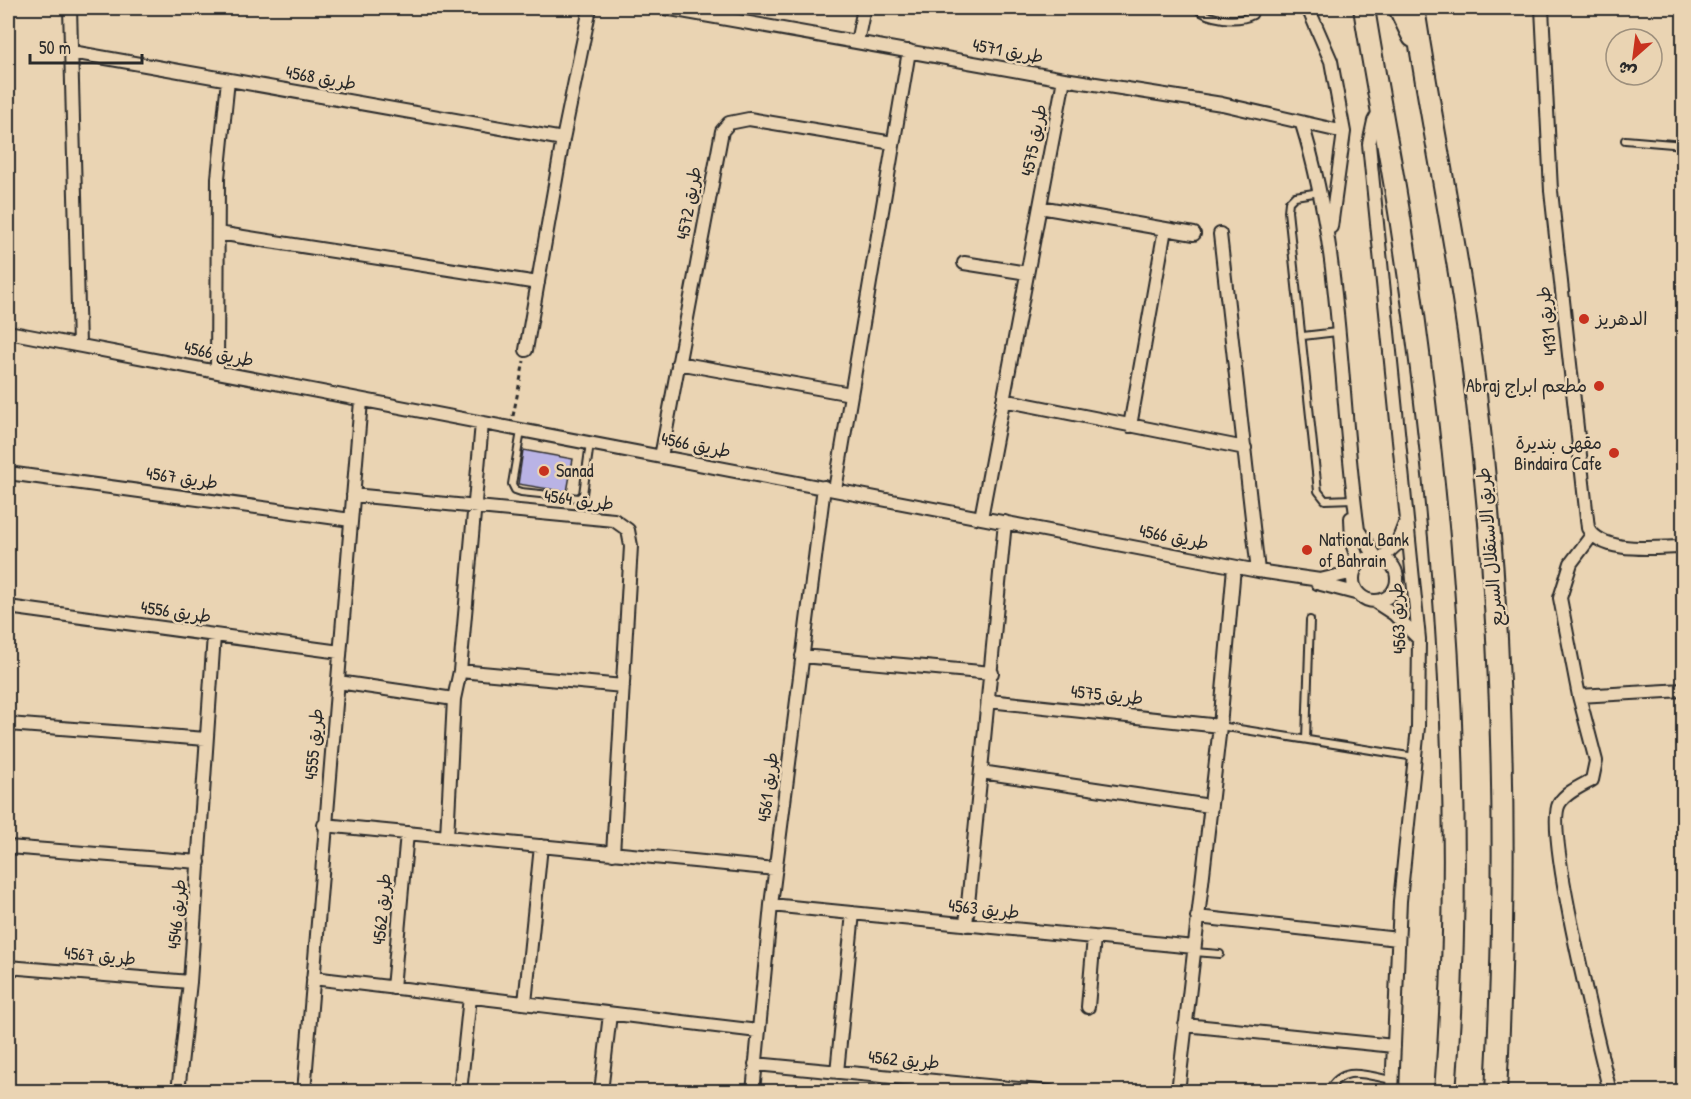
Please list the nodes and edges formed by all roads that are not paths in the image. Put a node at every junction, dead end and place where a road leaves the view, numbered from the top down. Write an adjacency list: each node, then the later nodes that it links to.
1 (70, 8): 15 (street)
2 (590, 8): 22 (street)
3 (665, 8): 12 (street, طريق 4571)
4 (864, 8): 13 (street)
5 (1196, 8): 6 (lane)
6 (1256, 8)
7 (1308, 8): 21 (street)
8 (1364, 8): 19 (main road)
9 (1399, 8): 16 (main road)
10 (1414, 8): 16 (main road, طريق الاستقلال السريع)
11 (1542, 8): 62 (street, طريق 4131)
12 (694, 10): 13 (street, طريق 4571)
13 (857, 42): 14 (street, طريق 4571)
14 (909, 51): 17 (street, طريق 4571); 24 (street)
15 (72, 52): 18 (street, طريق 4568); 39 (street)
16 (1422, 55): 131 (main road, طريق الاستقلال السريع)
17 (1064, 79): 20 (street, طريق 4571); 27 (street, طريق 4575)
18 (228, 80): 22 (street, طريق 4568); 29 (street)
19 (1380, 110): 58 (street, طريق 4563); 130 (main road)
20 (1302, 124): 21 (street, طريق 4571); 26 (street)
21 (1344, 132): 32 (street)
22 (563, 139): 35 (street)
23 (1625, 140): 25 (lane)
24 (893, 143): 41 (street, طريق 4572); 43 (street)
25 (1683, 145)
26 (1321, 192): 32 (street); 38 (lane)
27 (1040, 207): 28 (street); 34 (street, طريق 4575)
28 (1165, 229): 30 (street); 47 (street)
29 (218, 233): 35 (street); 42 (street)
30 (1194, 234)
31 (1220, 234): 50 (street)
32 (1328, 246): 37 (street)
33 (964, 263): 34 (street)
34 (1027, 273): 44 (street, طريق 4575)
35 (538, 283): 40 (street)
36 (8, 332): 39 (street, طريق 4566)
37 (1337, 332): 38 (lane); 53 (street)
38 (1303, 336): 56 (lane)
39 (79, 345): 42 (street, طريق 4566)
40 (526, 350)
41 (678, 363): 43 (street); 51 (street, طريق 4572)
42 (217, 372): 45 (street, طريق 4566)
43 (851, 394): 54 (street)
44 (1004, 400): 47 (street); 59 (street, طريق 4575)
45 (361, 401): 46 (street, طريق 4566); 55 (street, طريق 4555)
46 (482, 423): 48 (street, طريق 4566); 57 (street)
47 (1130, 426): 50 (street)
48 (516, 430): 49 (street, طريق 4566); 49 (lane)
49 (590, 443): 51 (street, طريق 4566)
50 (1245, 448): 67 (street)
51 (661, 457): 54 (street, طريق 4566)
52 (8, 473): 60 (street, طريق 4567)
53 (1354, 484): 56 (street); 64 (street)
54 (829, 489): 59 (street, طريق 4566); 76 (street, طريق 4561)
55 (353, 495): 57 (street, طريق 4564); 60 (street, طريق 4555)
56 (1353, 499): 66 (street)
57 (475, 507): 77 (street); 80 (street, طريق 4564)
58 (1408, 514): 64 (street); 74 (street, طريق 4563)
59 (981, 518): 61 (street, طريق 4566)
60 (351, 520): 75 (street, طريق 4555)
61 (1005, 522): 65 (street, طريق 4566); 78 (street)
62 (1592, 535): 63 (street); 82 (street)
63 (1683, 547)
64 (1379, 557): 66 (street); 70 (street)
65 (1234, 567): 67 (street, طريق 4566); 86 (street)
66 (1356, 568): 68 (street, طريق 4566); 69 (street)
67 (1257, 572): 68 (street, طريق 4566)
68 (1308, 580): 69 (street, طريق 4566)
69 (1359, 594): 70 (street)
70 (1374, 601): 74 (street)
71 (8, 607): 73 (street, طريق 4556)
72 (1310, 620): 88 (lane)
73 (214, 635): 75 (street, طريق 4556); 87 (street, طريق 4546)
74 (1419, 639): 89 (street, طريق 4563)
75 (340, 652): 79 (street, طريق 4555)
76 (802, 656): 78 (street); 99 (street, طريق 4561)
77 (460, 671): 80 (street); 83 (street)
78 (992, 673): 84 (street)
79 (338, 682): 83 (street); 92 (street, طريق 4555)
80 (623, 686): 97 (street, طريق 4564)
81 (1683, 690): 82 (street)
82 (1579, 696): 132 (street)
83 (454, 699): 94 (street)
84 (989, 700): 86 (street, طريق 4575); 90 (street)
85 (8, 724): 87 (street)
86 (1220, 726): 88 (lane); 91 (street)
87 (206, 739): 98 (street, طريق 4546)
88 (1306, 739): 89 (lane)
89 (1416, 757): 105 (street, طريق 4563)
90 (981, 772): 91 (street); 103 (street)
91 (1210, 806): 102 (street)
92 (324, 825): 93 (street); 109 (street, طريق 4555)
93 (407, 833): 94 (street); 111 (street, طريق 4562)
94 (447, 837): 95 (street)
95 (541, 846): 97 (street); 113 (street)
96 (8, 848): 98 (street)
97 (613, 854): 99 (street)
98 (199, 862): 110 (street, طريق 4546)
99 (776, 869): 100 (street, طريق 4561)
100 (771, 905): 101 (street, طريق 4563); 117 (street, طريق 4561)
101 (853, 914): 103 (street, طريق 4563); 120 (street)
102 (1197, 917): 105 (street); 106 (street)
103 (966, 925): 104 (street, طريق 4563)
104 (1094, 937): 106 (street, طريق 4563); 114 (street)
105 (1398, 939): 118 (street, طريق 4563)
106 (1194, 950): 107 (lane); 116 (street)
107 (1220, 954)
108 (8, 967): 110 (street, طريق 4567)
109 (313, 978): 111 (street); 123 (street, طريق 4555)
110 (190, 982): 122 (street, طريق 4546)
111 (393, 988): 112 (street)
112 (470, 998): 113 (street); 124 (street)
113 (525, 1004): 115 (street)
114 (1088, 1007)
115 (610, 1014): 117 (street); 125 (street)
116 (1185, 1025): 118 (street); 128 (street)
117 (758, 1031): 119 (street, طريق 4561)
118 (1394, 1046): 121 (street, طريق 4563)
119 (755, 1064): 120 (street, طريق 4562); 126 (street, طريق 4561)
120 (837, 1072): 127 (street, طريق 4562)
121 (1393, 1086): 129 (lane)
122 (178, 1092)
123 (304, 1092)
124 (460, 1092)
125 (601, 1092)
126 (753, 1092)
127 (1050, 1092)
128 (1178, 1092)
129 (1329, 1092)
130 (1445, 1092)
131 (1496, 1092)
132 (1610, 1092)

